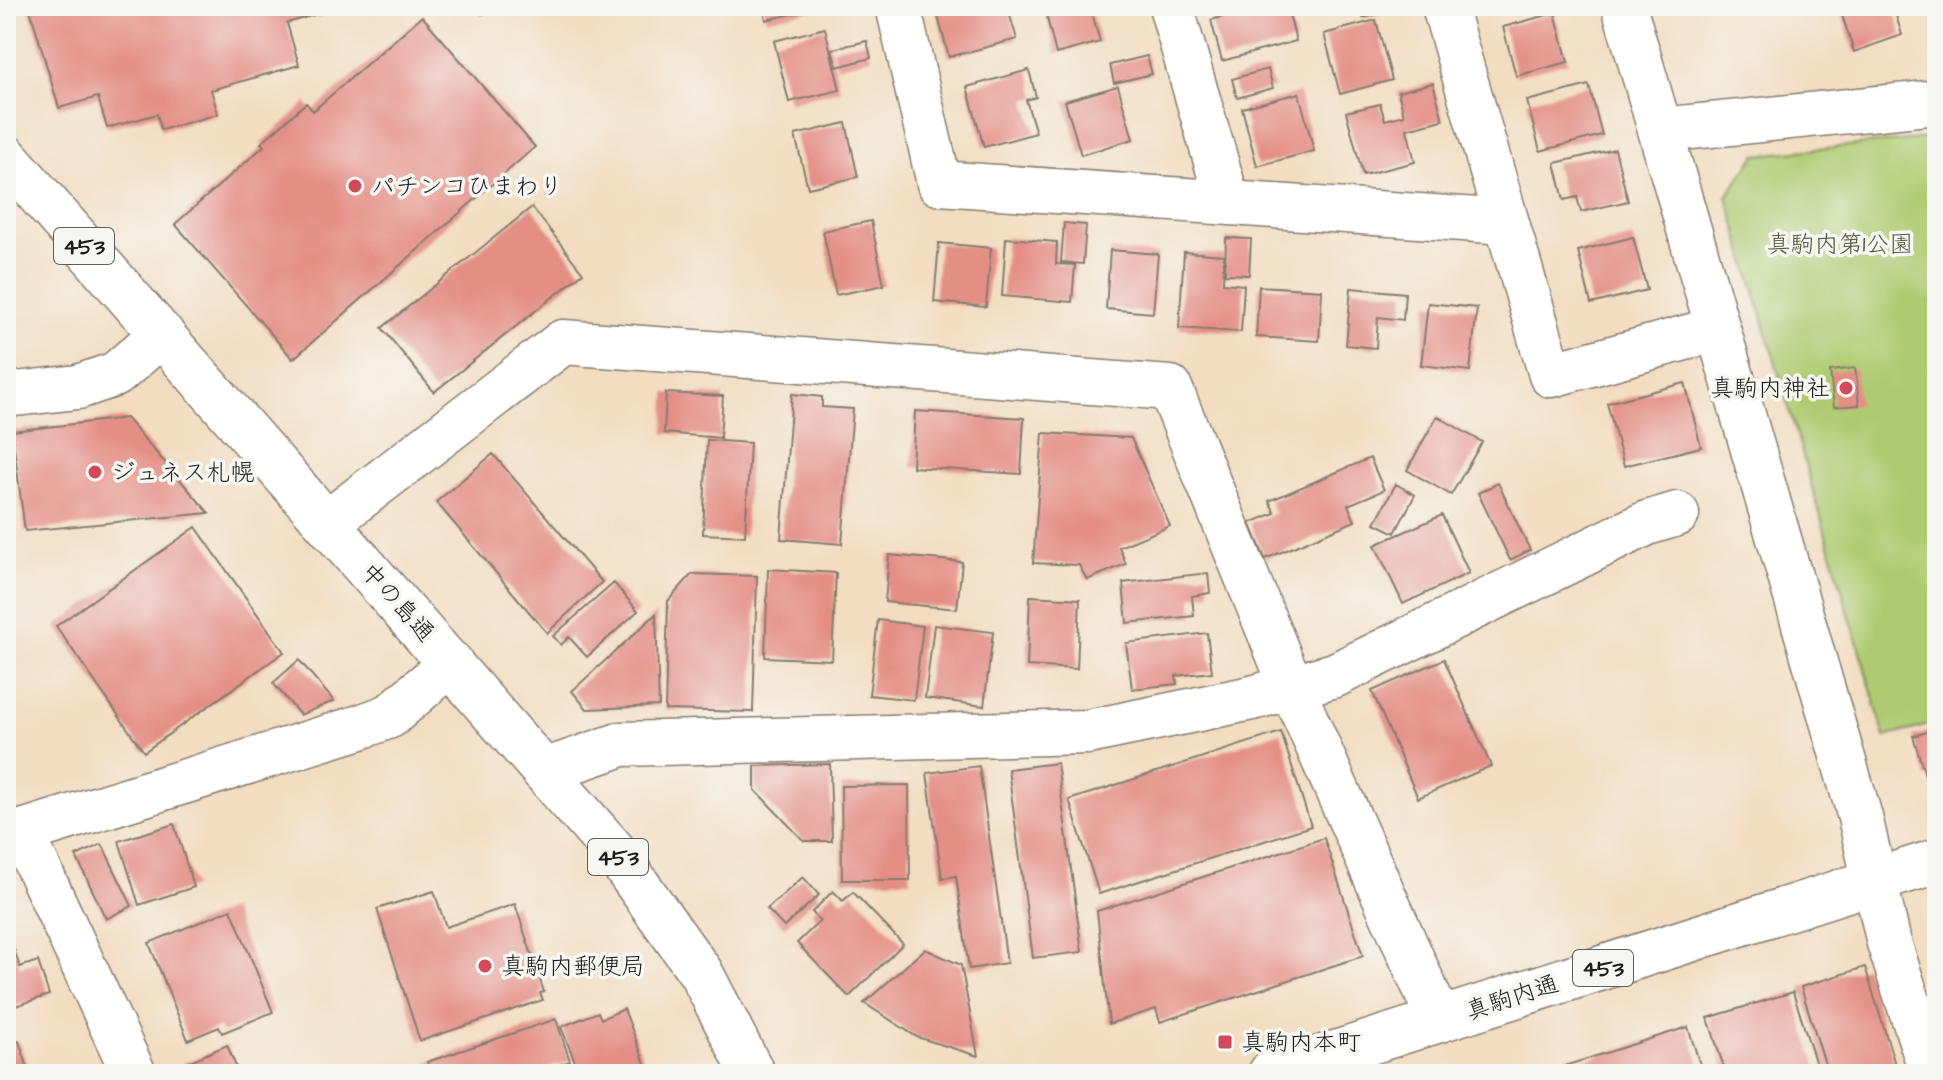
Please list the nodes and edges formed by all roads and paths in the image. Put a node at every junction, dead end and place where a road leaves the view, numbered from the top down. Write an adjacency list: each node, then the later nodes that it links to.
1 (898, 6): 8 (main road)
2 (1171, 6): 8 (main road)
3 (1444, 6): 9 (main road)
4 (1624, 6): 6 (main road)
5 (1937, 102): 6 (main road)
6 (1661, 130): 10 (main road)
7 (6, 157): 11 (main road, 中の島通 / 453)
8 (1228, 203): 9 (main road)
9 (1506, 222): 10 (main road)
10 (1717, 329): 20 (main road)
11 (162, 334): 12 (main road); 14 (main road, 中の島通 / 453)
12 (6, 395)
13 (1677, 514): 16 (main road)
14 (327, 523): 15 (main road, 中の島通 / 453); 16 (main road)
15 (451, 663): 17 (main road, 中の島通 / 453); 18 (main road)
16 (1292, 688): 17 (main road); 21 (main road)
17 (544, 771): 23 (main road, 中の島通 / 453)
18 (14, 835): 22 (main road)
19 (1937, 861): 20 (main road, 真駒内通 / 453)
20 (1875, 882): 21 (main road, 真駒内通 / 453); 25 (main road)
21 (1439, 1020): 24 (main road, 真駒内通 / 453)
22 (134, 1074)
23 (753, 1074)
24 (1270, 1074)
25 (1932, 1074)

